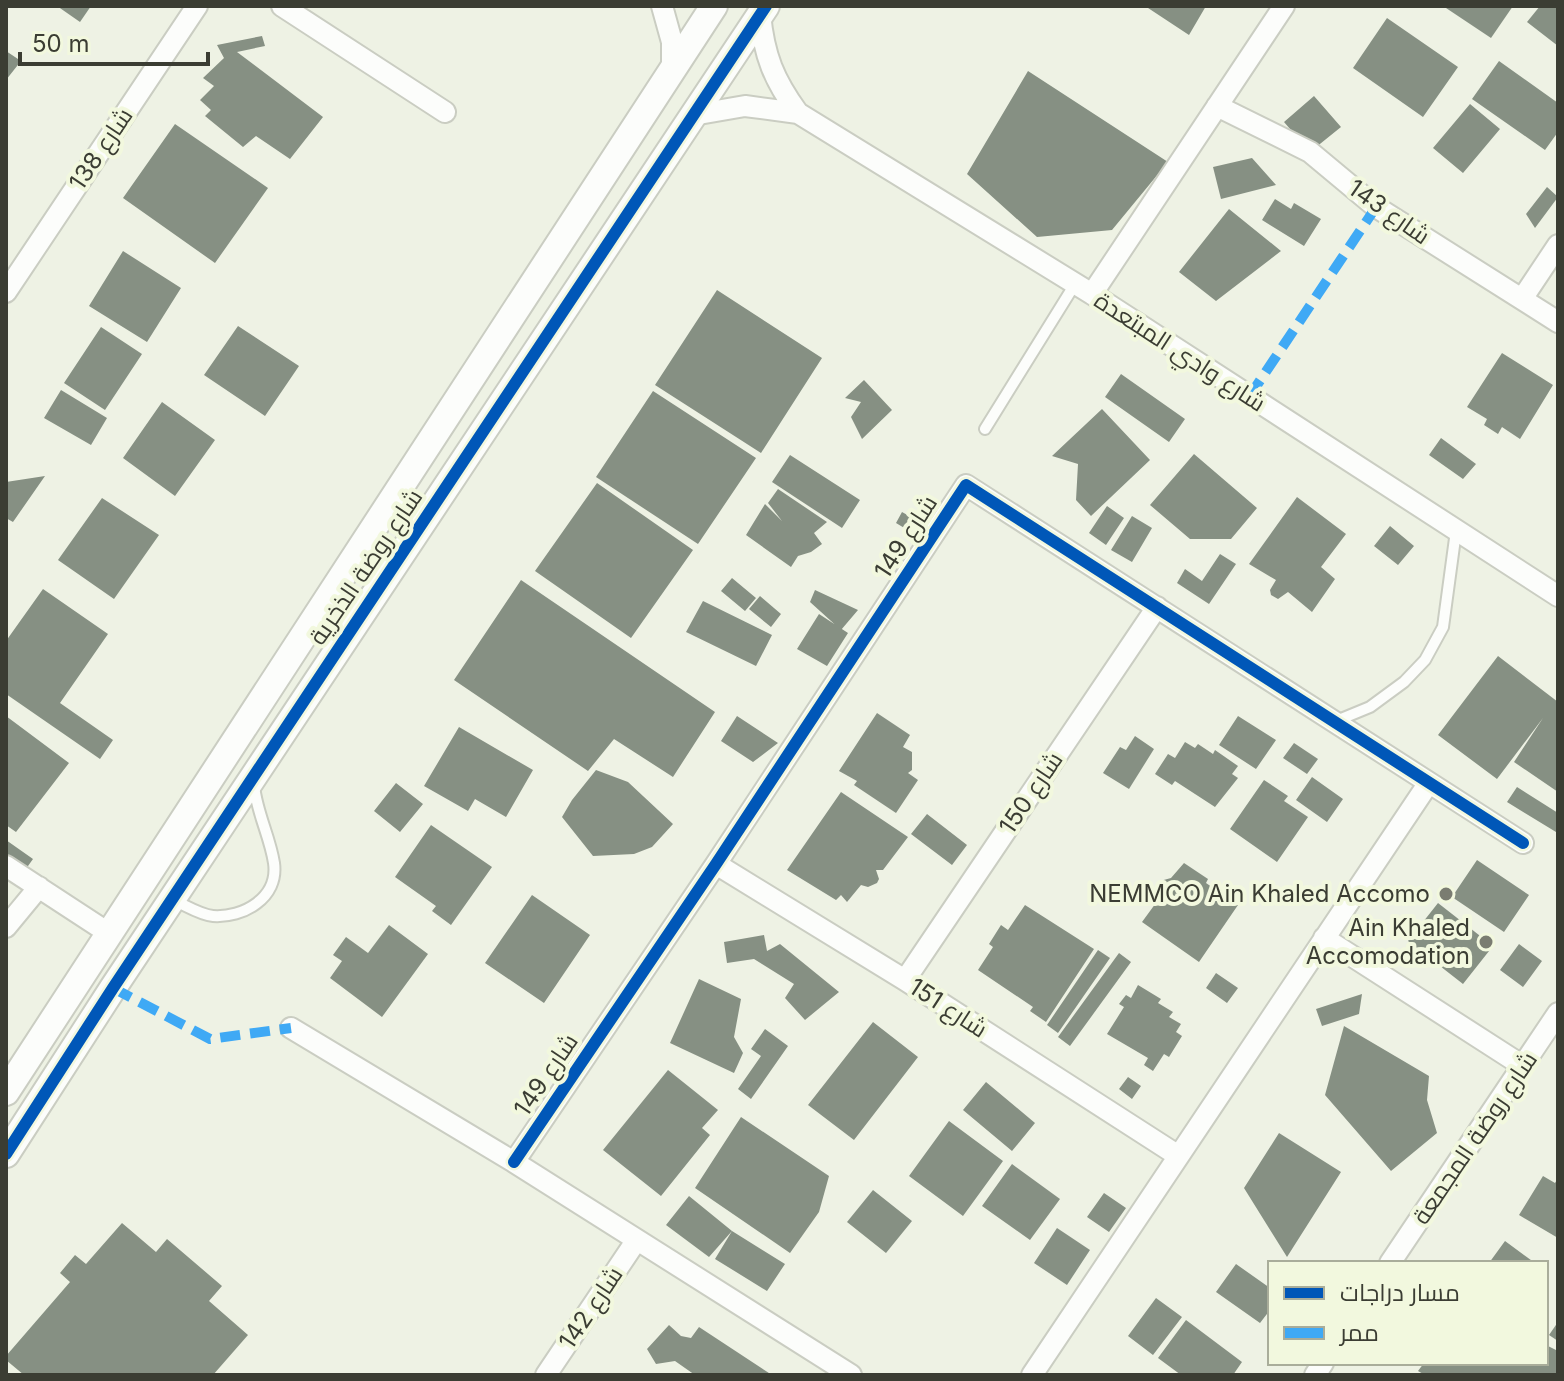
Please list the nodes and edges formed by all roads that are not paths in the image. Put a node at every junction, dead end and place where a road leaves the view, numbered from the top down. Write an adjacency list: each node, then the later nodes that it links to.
1 (197, 6): 14 (street, شارع 138)
2 (282, 6): 9 (street)
3 (662, 6): 7 (street)
4 (714, 6): 7 (street, شارع روضة الذخرية)
5 (1284, 6): 8 (street)
6 (763, 10): 10 (street, شارع وادي المبتعدة); 11 (street, شارع روضة الذخرية)
7 (672, 66): 30 (street, شارع روضة الذخرية)
8 (1217, 106): 13 (street); 15 (street, شارع 143)
9 (445, 112)
10 (798, 113): 11 (street, شارع وادي المبتعدة); 13 (street, شارع وادي المبتعدة)
11 (693, 115): 22 (street, شارع روضة الذخرية)
12 (1558, 245): 15 (street)
13 (1083, 289): 17 (lane); 18 (street, شارع وادي المبتعدة)
14 (6, 292)
15 (1522, 299): 16 (street, شارع 143)
16 (1558, 322)
17 (985, 429)
18 (1456, 531): 19 (street, شارع وادي المبتعدة); 21 (lane)
19 (1558, 596)
20 (1157, 607): 21 (street, شارع 149); 25 (street, شارع 149); 32 (street, شارع 150)
21 (1334, 722): 23 (street, شارع 149)
22 (253, 777): 28 (street, شارع روضة الذخرية); 28 (lane)
23 (1428, 784): 24 (street, شارع 149); 31 (street)
24 (1523, 843)
25 (716, 864): 32 (street, شارع 151); 40 (street, شارع 149)
26 (6, 866): 27 (street)
27 (39, 887): 29 (street); 30 (street)
28 (171, 900): 38 (street, شارع روضة الذخرية)
29 (6, 927)
30 (110, 934): 36 (street, شارع روضة الذخرية)
31 (1324, 938): 35 (street); 39 (street)
32 (905, 980): 39 (street, شارع 151)
33 (1558, 1013): 35 (street, شارع روضة المجمعة)
34 (291, 1028): 40 (street)
35 (1523, 1066): 42 (street, شارع روضة المجمعة)
36 (16, 1068): 37 (street, شارع روضة الذخرية)
37 (6, 1092)
38 (6, 1154)
39 (1177, 1155): 45 (street)
40 (514, 1162): 41 (street)
41 (636, 1241): 43 (street, شارع 142); 44 (street)
42 (1391, 1261)
43 (546, 1375)
44 (851, 1375)
45 (1032, 1375)

